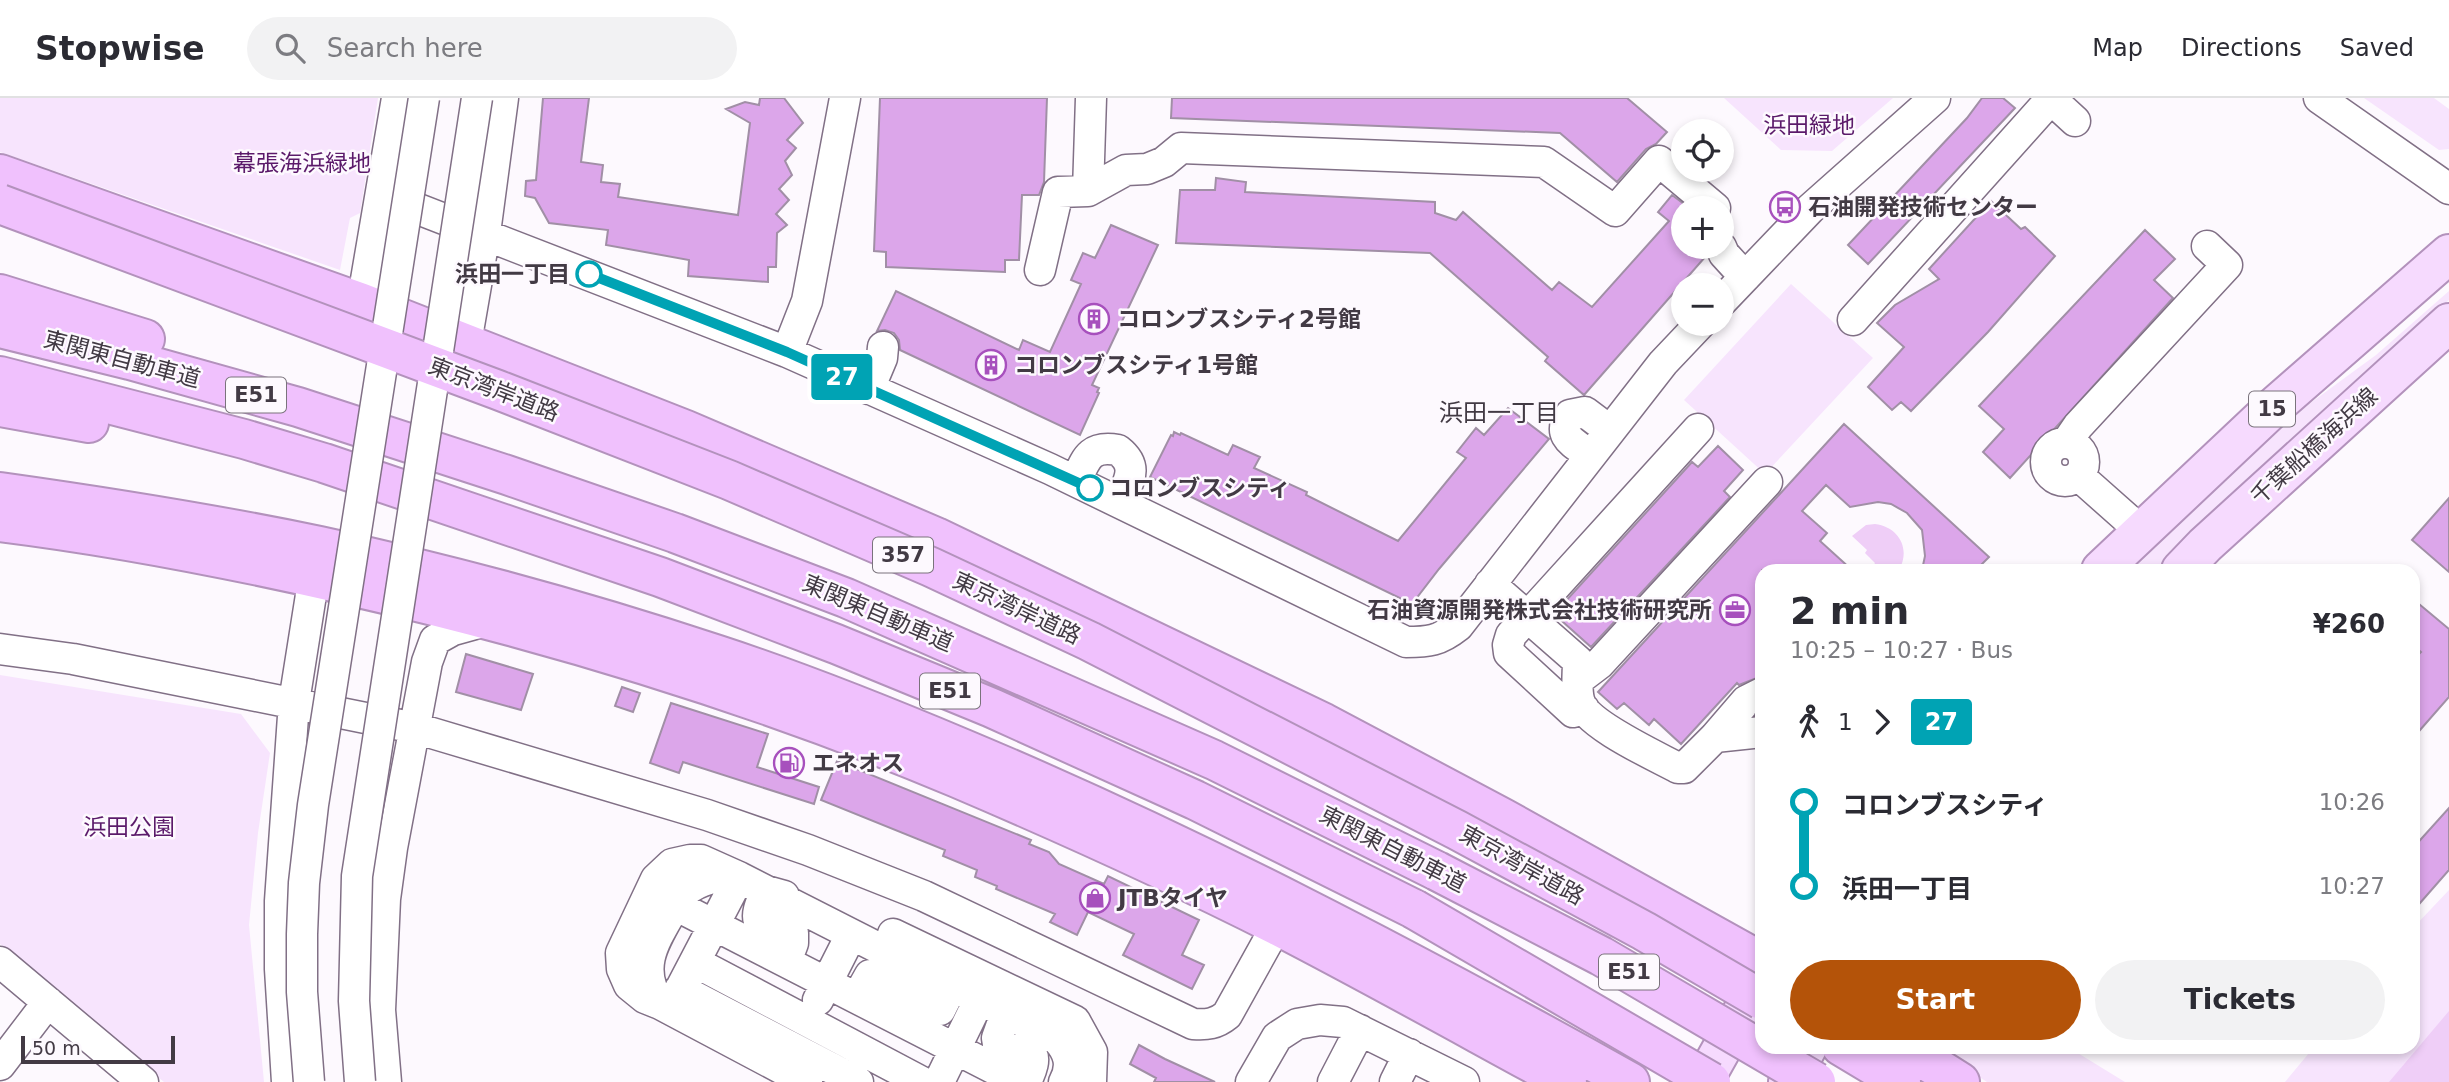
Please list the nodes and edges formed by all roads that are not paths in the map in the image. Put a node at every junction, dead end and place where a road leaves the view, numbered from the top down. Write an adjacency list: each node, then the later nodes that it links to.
1 (397, 98): 14 (street)
2 (424, 98): 94 (street, bridge)
3 (477, 98): 95 (street, bridge)
4 (503, 98): 17 (street)
5 (845, 98): 32 (street)
6 (1091, 98): 13 (street)
7 (1935, 98): 22 (street)
8 (2319, 98): 12 (street)
9 (2051, 99): 10 (street); 26 (street)
10 (2075, 121)
11 (0, 174): 25 (highway)
12 (2449, 189)
13 (1088, 191): 15 (street); 21 (street)
14 (383, 195): 17 (street); 25 (street)
15 (1701, 196)
16 (0, 204): 75 (highway, 東京湾岸道路 / 357, bridge)
17 (485, 233): 30 (street); 32 (street)
18 (2207, 246): 46 (street)
19 (2449, 254): 46 (main road, 15)
20 (1729, 259): 22 (street)
21 (1040, 270)
22 (1745, 277): 23 (street)
23 (1734, 288)
24 (0, 294): 36 (highway)
25 (362, 303): 30 (highway)
26 (1853, 320)
27 (2449, 323): 48 (main road, 千葉船橋海浜線 / 15)
28 (0, 328): 36 (highway, 東関東自動車道 / E51)
29 (1689, 336): 38 (street)
30 (466, 344): 67 (highway)
31 (883, 346): 34 (street)
32 (787, 352): 34 (street)
33 (0, 376): 39 (highway, 東関東自動車道 / E51)
34 (869, 389): 41 (street)
35 (0, 407): 39 (highway)
36 (298, 407): 82 (highway, 東関東自動車道 / E51, bridge)
37 (1698, 429): 51 (street)
38 (1609, 430): 40 (street); 40 (street)
39 (244, 439): 111 (highway, 東関東自動車道 / E51, bridge)
40 (1590, 455): 50 (street)
41 (1076, 481): 44 (street); 44 (street)
42 (1767, 482): 54 (street)
43 (0, 492): 109 (highway, bridge)
44 (1120, 502): 50 (street)
45 (0, 522): 49 (highway)
46 (2141, 531): 47 (main road, 15)
47 (2107, 564)
48 (2187, 564)
49 (314, 576): 52 (highway); 56 (street)
50 (1490, 584): 51 (street)
51 (1528, 617): 54 (street); 57 (street)
52 (490, 620): 58 (street); 65 (highway)
53 (0, 649): 56 (street)
54 (1578, 680): 57 (street)
55 (1755, 696): 60 (street)
56 (294, 702): 58 (street); 93 (street)
57 (1584, 709): 60 (street)
58 (415, 728): 65 (street); 96 (street)
59 (1755, 733): 60 (street)
60 (1715, 737)
61 (739, 877): 62 (street); 63 (street); 64 (street); 73 (street)
62 (766, 891): 66 (street); 69 (street); 104 (street)
63 (675, 905): 64 (street); 73 (street)
64 (714, 925): 69 (street); 73 (street)
65 (1277, 925): 108 (highway)
66 (851, 935): 70 (street); 71 (street)
67 (1755, 958)
68 (0, 962): 78 (street)
69 (786, 962): 71 (street)
70 (908, 963): 72 (street); 76 (street)
71 (826, 983): 76 (street); 84 (street)
72 (952, 986): 77 (street); 80 (street)
73 (678, 988): 84 (street); 84 (street)
74 (1755, 989): 110 (main road)
75 (1755, 996)
76 (857, 998): 80 (street)
77 (979, 1000): 79 (street); 83 (street)
78 (48, 1002): 90 (street); 92 (street)
79 (1006, 1013): 102 (street); 103 (street)
80 (902, 1021): 83 (street)
81 (1360, 1030): 89 (street); 105 (street); 106 (street)
82 (1755, 1046)
83 (955, 1049): 100 (street); 101 (street)
84 (798, 1051): 97 (street); 98 (street); 99 (street)
85 (1768, 1054): 113 (highway, 東関東自動車道 / E51, bridge)
86 (1804, 1054): 112 (main road)
87 (1855, 1054): 114 (highway)
88 (1916, 1054): 115 (highway)
89 (1409, 1055): 91 (street); 107 (street)
90 (0, 1065)
91 (1446, 1078)
92 (143, 1082)
93 (287, 1082)
94 (309, 1082)
95 (360, 1082)
96 (386, 1082)
97 (858, 1082)
98 (889, 1082)
99 (922, 1082)
100 (939, 1082)
101 (1020, 1082)
102 (1026, 1082)
103 (1065, 1082)
104 (1091, 1082)
105 (1251, 1082)
106 (1333, 1082)
107 (1395, 1082)
108 (1567, 1082)
109 (1630, 1082)
110 (1703, 1082)
111 (1712, 1082)
112 (1788, 1082)
113 (1816, 1082)
114 (1901, 1082)
115 (1960, 1082)

